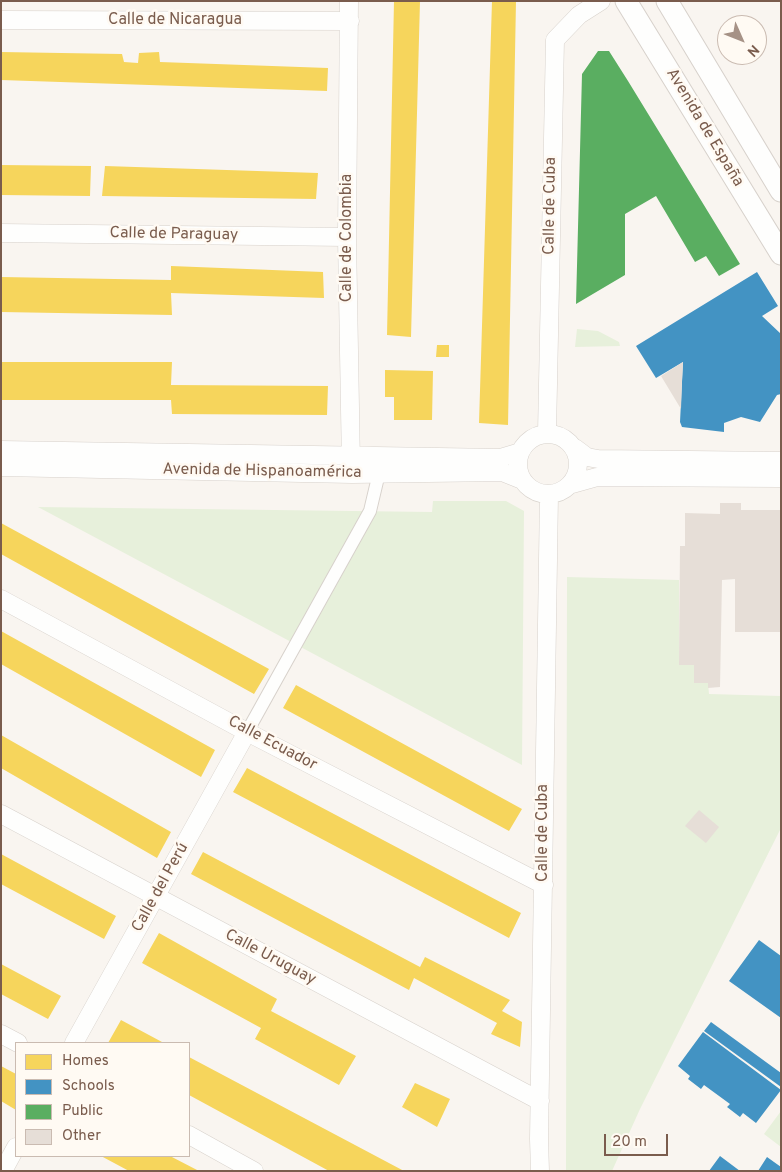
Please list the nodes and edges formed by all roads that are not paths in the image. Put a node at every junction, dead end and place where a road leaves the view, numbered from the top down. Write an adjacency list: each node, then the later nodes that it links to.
1 (349, 1): 6 (street, Calle de Colombia)
2 (601, 1): 11 (street, Calle de Cuba)
3 (626, 1): 10 (street, Avenida de España)
4 (667, 1): 7 (street, Avenida de España)
5 (1, 20): 6 (street, Calle de Nicaragua)
6 (350, 21): 9 (street, Calle de Colombia)
7 (781, 191)
8 (1, 233): 9 (street, Calle de Paraguay)
9 (347, 238): 15 (street, Calle de Colombia)
10 (781, 254)
11 (547, 434): 12 (street); 14 (street)
12 (574, 448): 16 (street); 22 (street)
13 (1, 450): 15 (street, Avenida de Hispanoamérica)
14 (520, 452): 15 (street, Avenida de Hispanoamérica); 21 (street)
15 (350, 456): 19 (street, Calle de Colombia)
16 (781, 461)
17 (1, 467): 19 (street, Avenida de Hispanoamérica)
18 (379, 473): 19 (street, Avenida de Hispanoamérica); 21 (street, Avenida de Hispanoamérica); 25 (street)
19 (352, 474)
20 (781, 478): 22 (street)
21 (522, 480): 23 (street)
22 (572, 484): 23 (street)
23 (548, 495): 27 (street, Calle de Cuba)
24 (1, 599): 25 (street, Calle Ecuador)
25 (247, 732): 27 (street, Calle Ecuador); 28 (street, Calle del Perú)
26 (1, 814): 28 (street, Calle Uruguay)
27 (544, 885): 32 (street, Calle de Cuba)
28 (155, 897): 31 (street, Calle del Perú); 32 (street, Calle Uruguay)
29 (1, 1034): 30 (street)
30 (16, 1042)
31 (75, 1042)
32 (540, 1101): 37 (street, Calle de Cuba)
33 (190, 1137): 36 (street)
34 (15, 1149): 35 (street)
35 (3, 1171)
36 (254, 1171)
37 (540, 1171)

